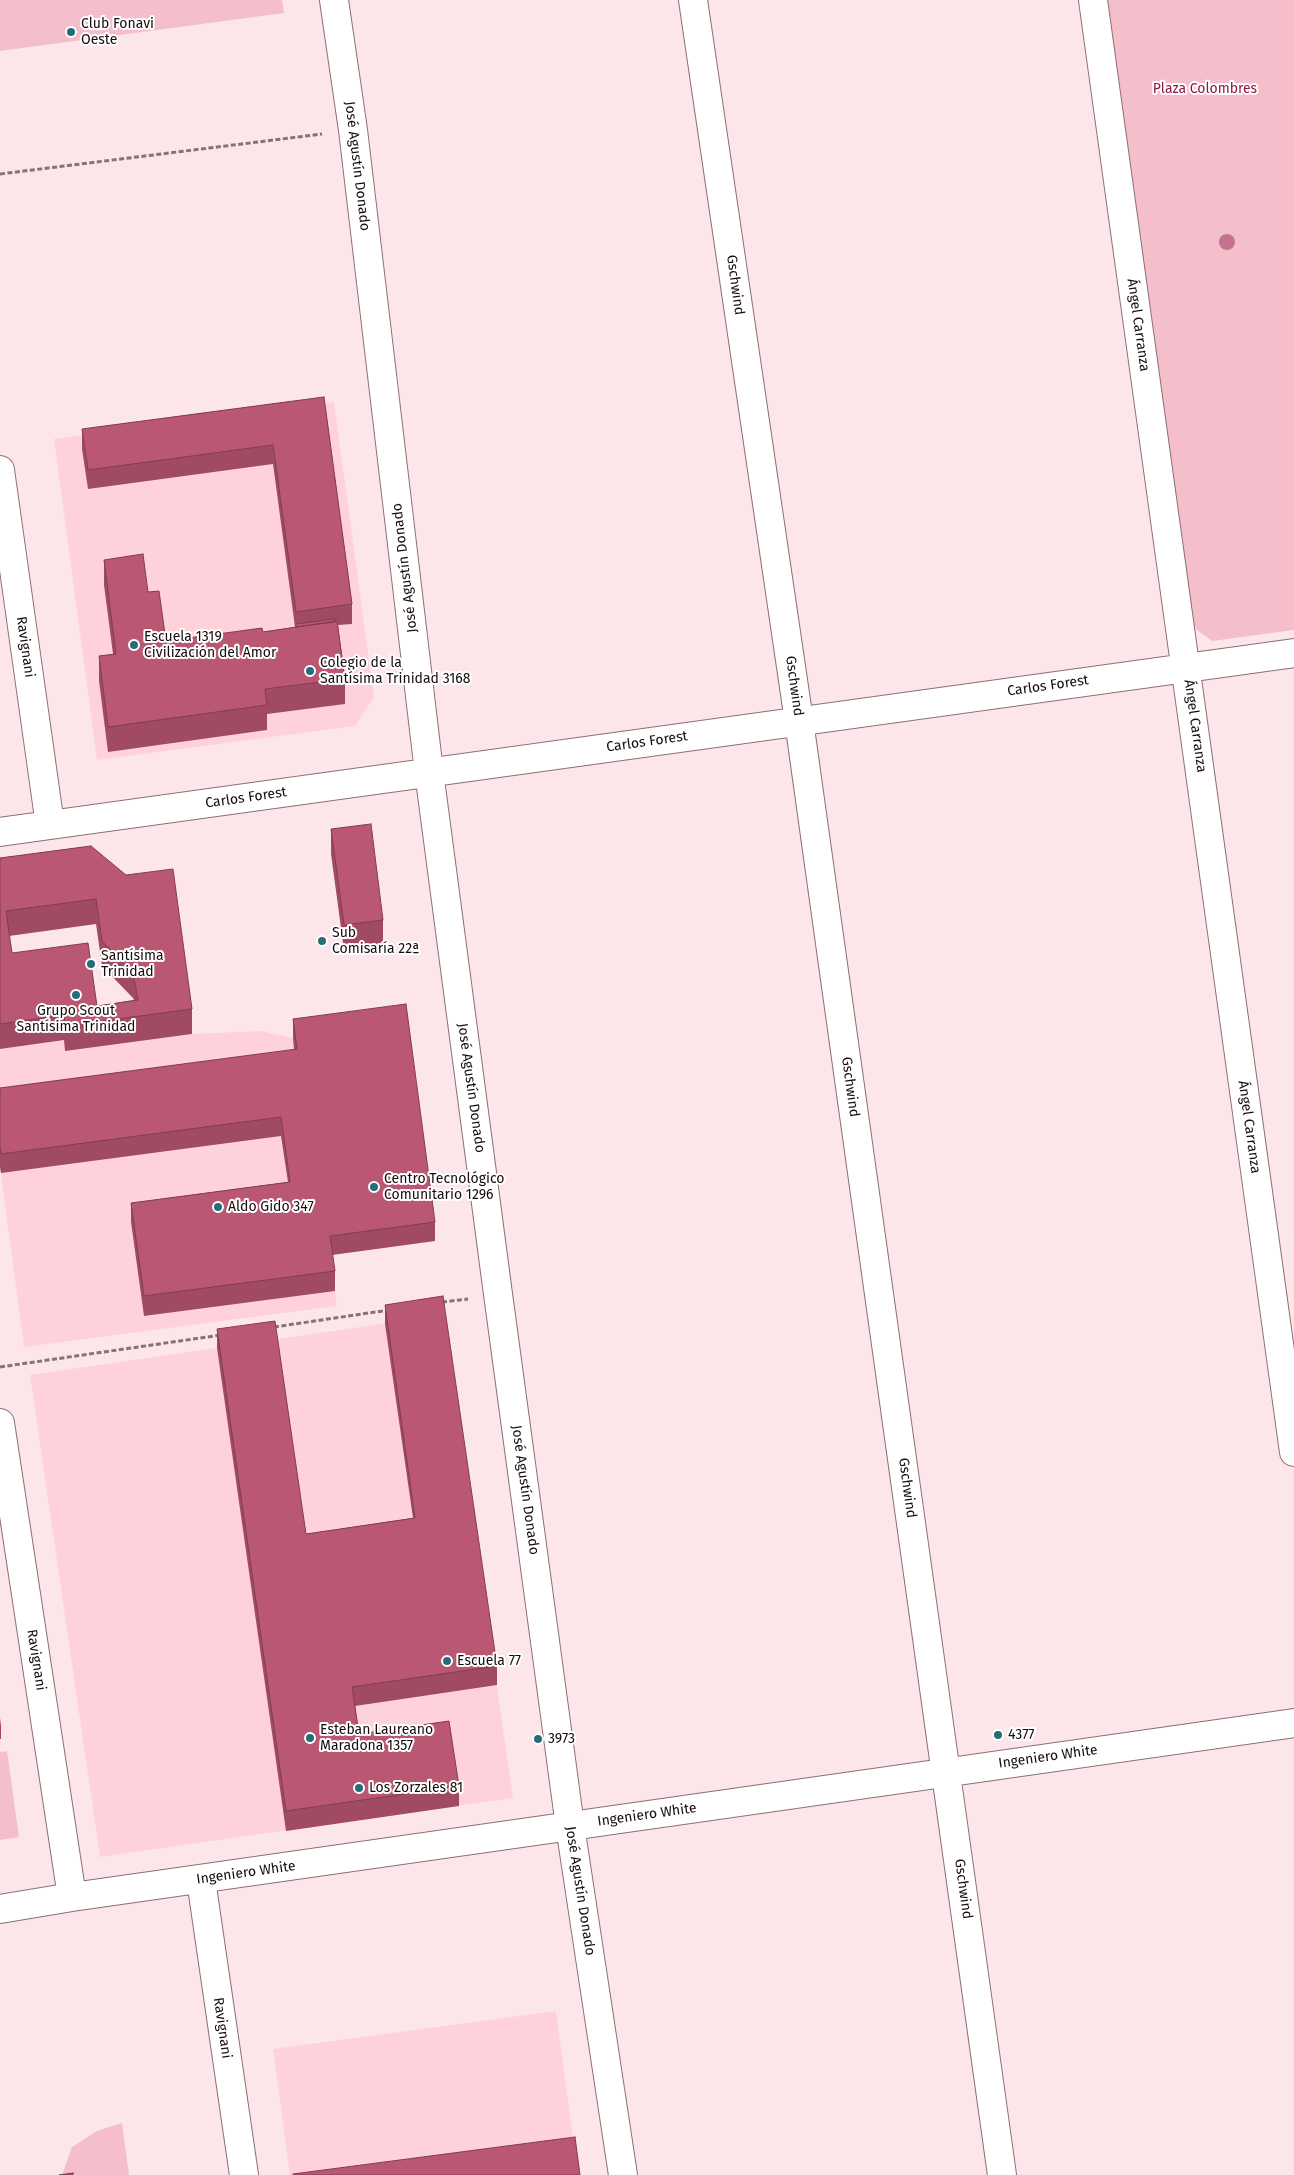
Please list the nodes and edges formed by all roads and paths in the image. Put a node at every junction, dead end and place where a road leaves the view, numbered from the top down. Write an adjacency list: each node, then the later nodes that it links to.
1 (334, 0): 4 (street, José Agustín Donado)
2 (693, 0): 9 (street, Gschwind)
3 (1093, 0): 8 (street, Ángel Carranza)
4 (353, 130): 5 (path); 10 (street, José Agustín Donado)
5 (0, 174)
6 (0, 470): 11 (street, Ravignani)
7 (1294, 653): 8 (street, Carlos Forest)
8 (1186, 667): 9 (street, Carlos Forest); 20 (street, Ángel Carranza)
9 (799, 721): 10 (street, Carlos Forest); 22 (street, Gschwind)
10 (429, 772): 11 (street, Carlos Forest); 13 (street, José Agustín Donado)
11 (50, 825): 12 (street, Carlos Forest)
12 (0, 832)
13 (498, 1294): 14 (path); 23 (street, José Agustín Donado)
14 (440, 1303)
15 (391, 1310): 16 (path)
16 (274, 1327)
17 (225, 1334): 18 (path)
18 (0, 1367)
19 (0, 1423): 25 (street, Ravignani)
20 (1294, 1452)
21 (1294, 1723): 22 (street, Ingeniero White)
22 (946, 1771): 23 (street, Ingeniero White); 29 (street, Gschwind)
23 (570, 1826): 24 (street, Ingeniero White); 28 (street, José Agustín Donado)
24 (201, 1880): 25 (street, Ingeniero White); 27 (street, Ravignani)
25 (72, 1897): 26 (street, Ingeniero White)
26 (0, 1909)
27 (244, 2175)
28 (623, 2175)
29 (1002, 2175)

